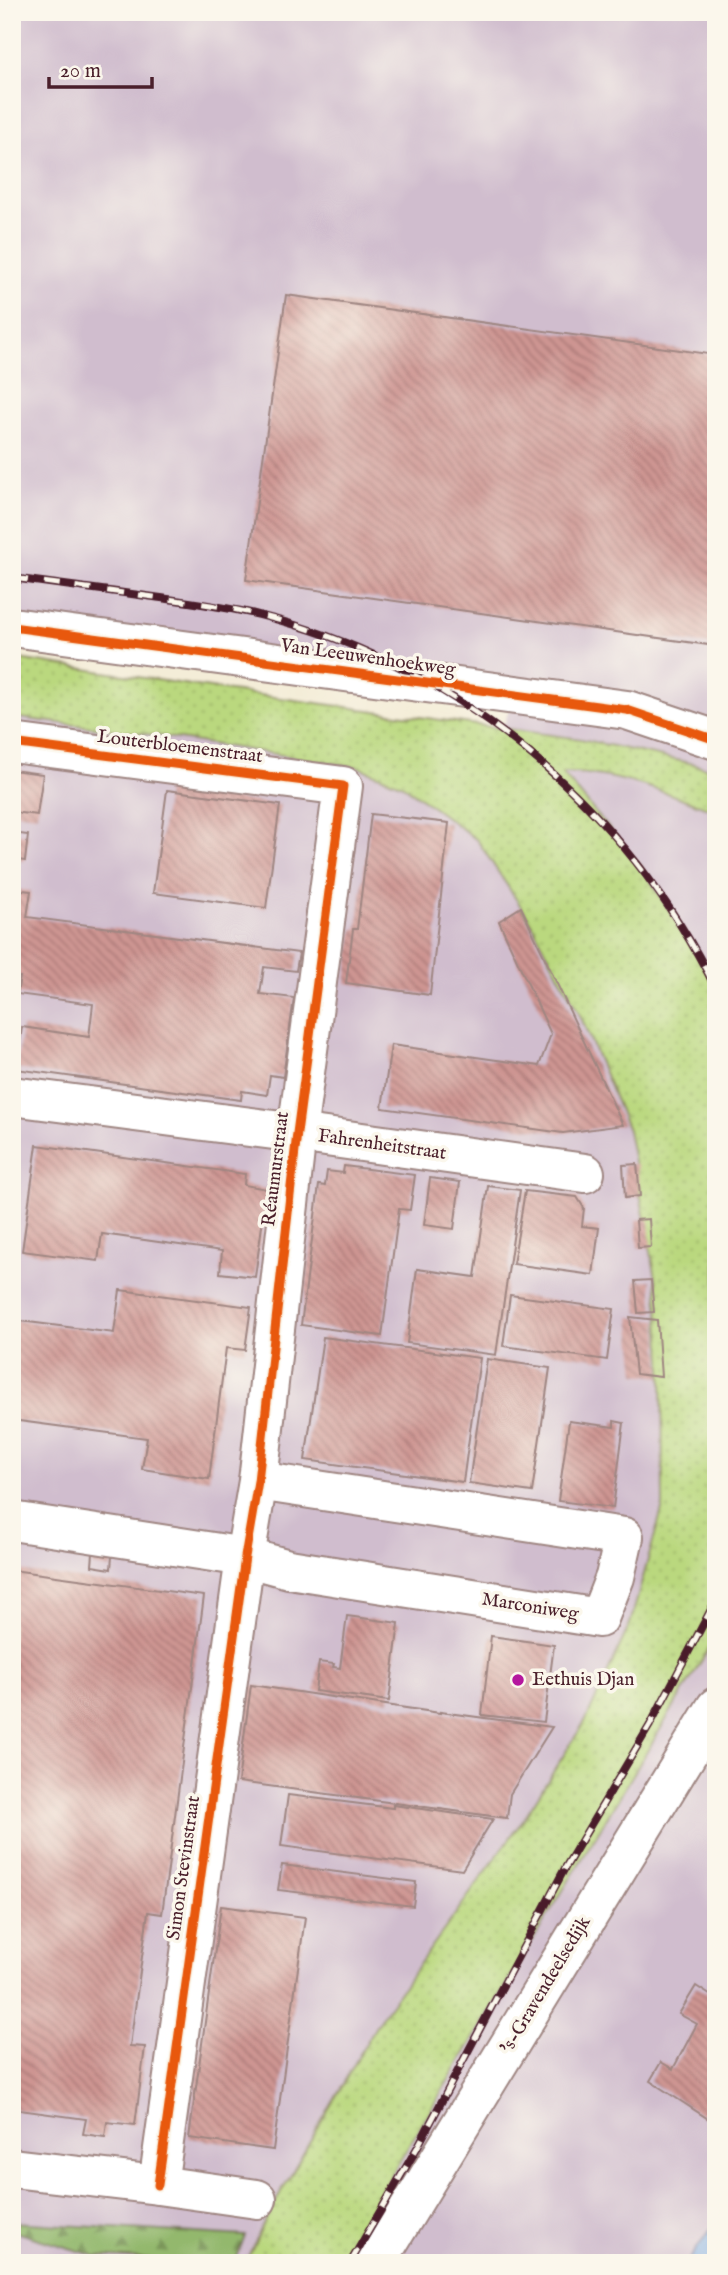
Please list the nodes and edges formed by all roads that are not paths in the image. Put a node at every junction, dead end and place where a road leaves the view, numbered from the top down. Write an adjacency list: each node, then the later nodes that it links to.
1 (12, 627): 2 (street, Van Leeuwenhoekweg)
2 (716, 740)
3 (12, 743): 4 (street, Louterbloemenstraat)
4 (343, 786): 6 (street, Réaumurstraat)
5 (12, 1096): 6 (street, Fahrenheitstraat)
6 (298, 1133): 7 (street, Fahrenheitstraat); 8 (street, Réaumurstraat)
7 (585, 1173)
8 (258, 1481): 10 (street, Réaumurstraat); 10 (street, Marconiweg)
9 (12, 1521): 10 (street, Marconiweg)
10 (245, 1557): 13 (street, Simon Stevinstraat)
11 (716, 1707): 15 (street, 's-Gravendeelsedijk)
12 (12, 2168): 13 (street)
13 (158, 2185): 14 (street)
14 (257, 2199)
15 (376, 2263)

